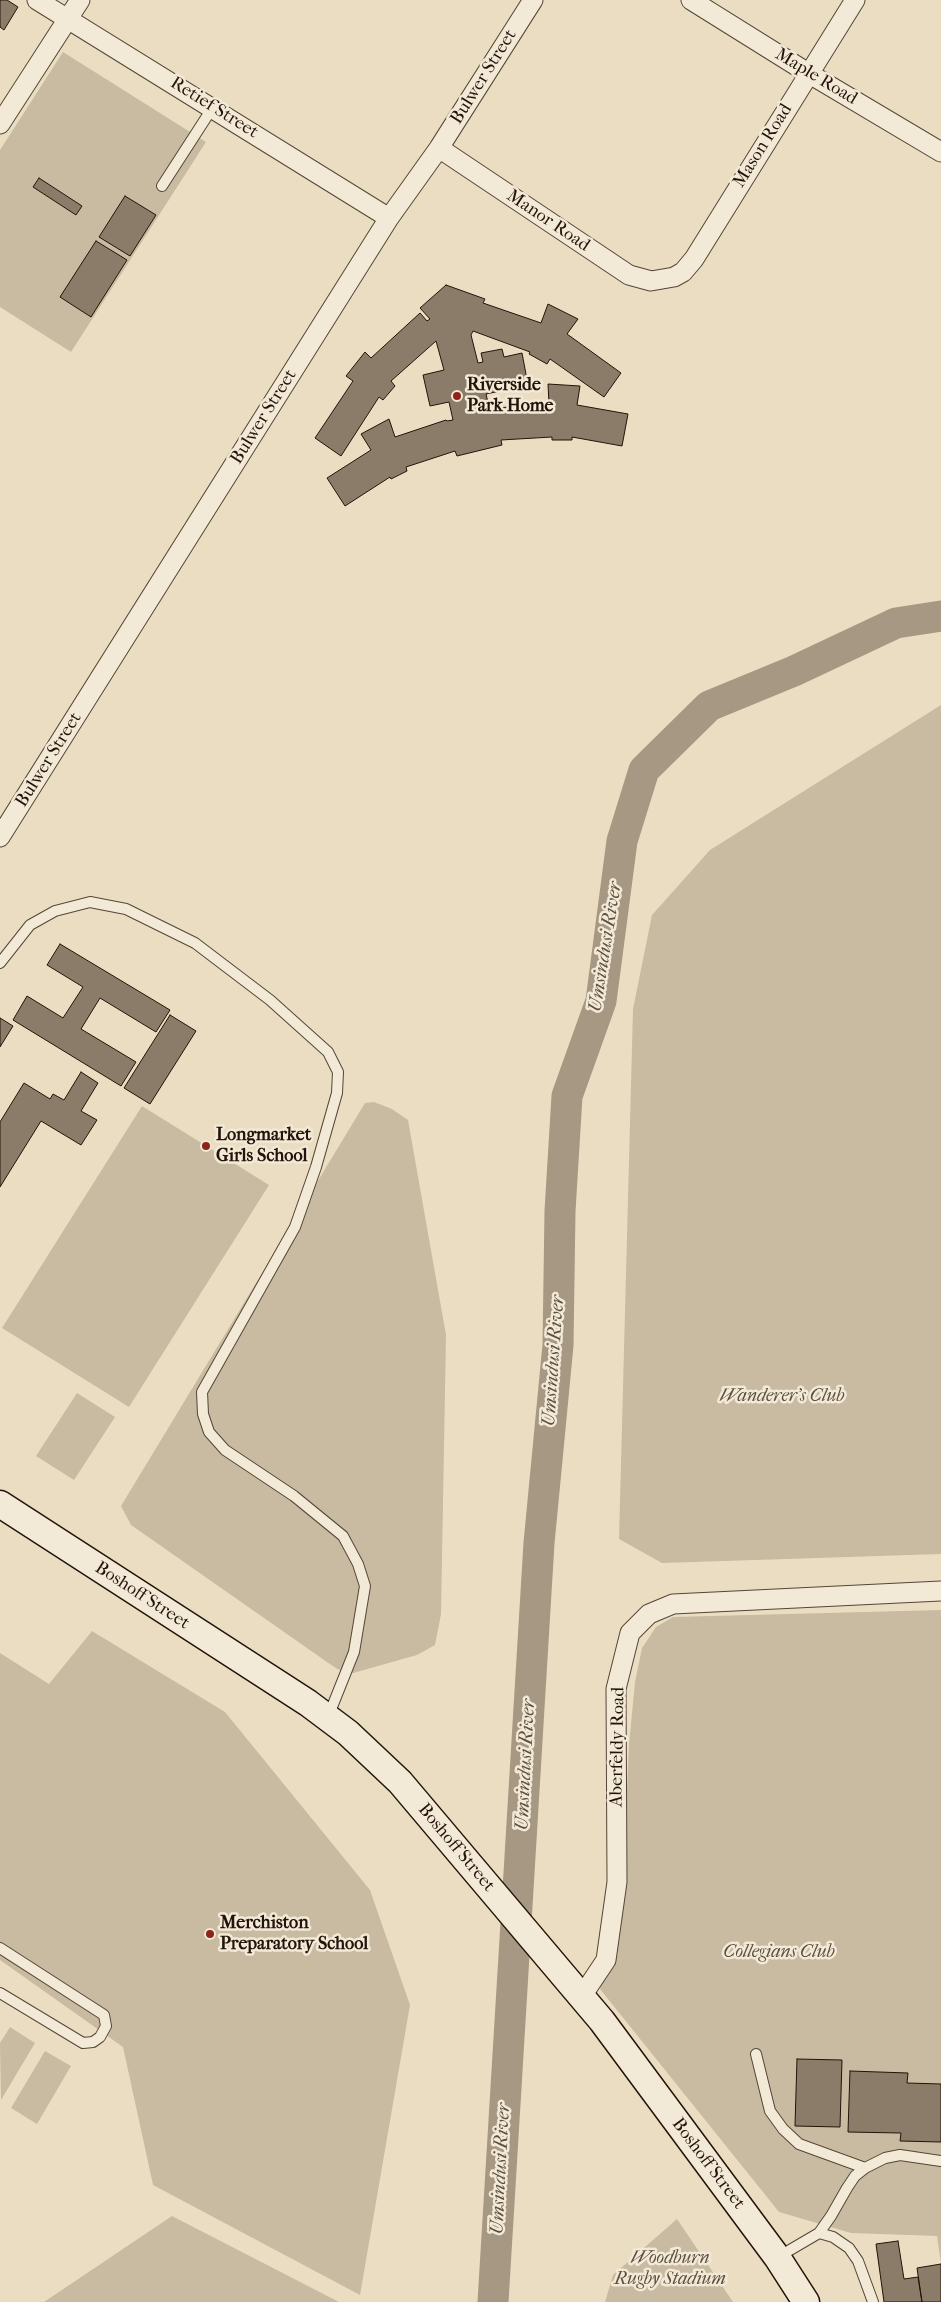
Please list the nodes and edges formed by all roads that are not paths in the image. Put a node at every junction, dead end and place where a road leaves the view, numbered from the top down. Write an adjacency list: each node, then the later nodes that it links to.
1 (37, 0): 6 (street, Retief Street)
2 (80, 0): 6 (street)
3 (533, 0): 10 (street, Bulwer Street)
4 (691, 0): 7 (street, Maple Road)
5 (855, 0): 7 (street, Mason Road)
6 (68, 20): 8 (street, Retief Street); 9 (street)
7 (808, 73): 11 (street, Maple Road); 14 (street, Mason Road)
8 (213, 107): 12 (lane); 13 (street, Retief Street)
9 (0, 124)
10 (439, 148): 13 (street, Bulwer Street); 14 (street, Manor Road)
11 (941, 152)
12 (162, 186)
13 (389, 218): 15 (street, Bulwer Street)
14 (662, 281)
15 (0, 837)
16 (0, 963): 19 (lane)
17 (0, 1504): 19 (main road, Boshoff Street)
18 (941, 1590): 22 (street, Aberfeldy Road)
19 (328, 1718): 22 (main road, Boshoff Street)
20 (0, 1948): 21 (lane)
21 (0, 1993)
22 (582, 1996): 27 (main road, Boshoff Street)
23 (756, 2054): 25 (lane)
24 (941, 2161): 25 (lane)
25 (865, 2168): 26 (lane)
26 (819, 2233): 27 (lane); 29 (lane)
27 (778, 2257): 28 (main road, Boshoff Street)
28 (806, 2302)
29 (873, 2302)

